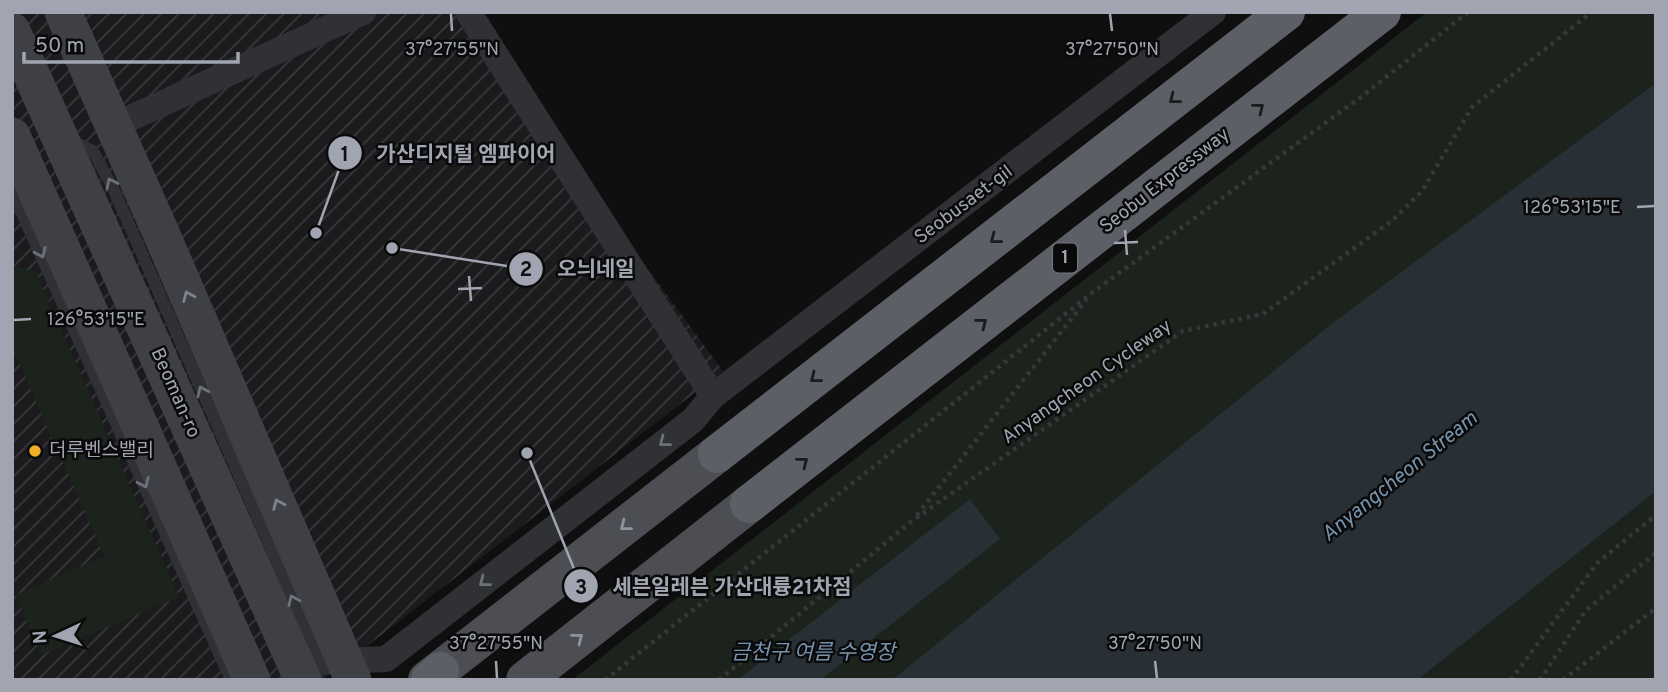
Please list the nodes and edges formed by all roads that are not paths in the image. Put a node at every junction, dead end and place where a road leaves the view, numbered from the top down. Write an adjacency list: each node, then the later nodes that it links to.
1 (63, 12): 8 (main road)
2 (363, 12): 8 (street)
3 (468, 12): 12 (street)
4 (1213, 12): 12 (street, Seobusaet-gil)
5 (1286, 12): 13 (highway, one-way to 13)
6 (1382, 12): 14 (highway, Seobu Expressway / 1, one-way to 6)
7 (12, 31): 15 (main road, Beoman-ro, bridge)
8 (113, 126): 9 (main road); 20 (main road, one-way to 8, bridge)
9 (77, 143): 10 (main road); 15 (lane, one-way to 9)
10 (16, 167): 11 (lane); 17 (lane, one-way to 17); 18 (main road)
11 (55, 200)
12 (713, 396): 15 (street, Seobusaet-gil, one-way to 15)
13 (717, 454): 16 (main road, one-way to 16)
14 (749, 504): 21 (main road, 1, one-way to 14)
15 (312, 671): 19 (street, Seobusaet-gil)
16 (432, 677)
17 (231, 680)
18 (252, 680)
19 (292, 680)
20 (353, 680)
21 (525, 680)

